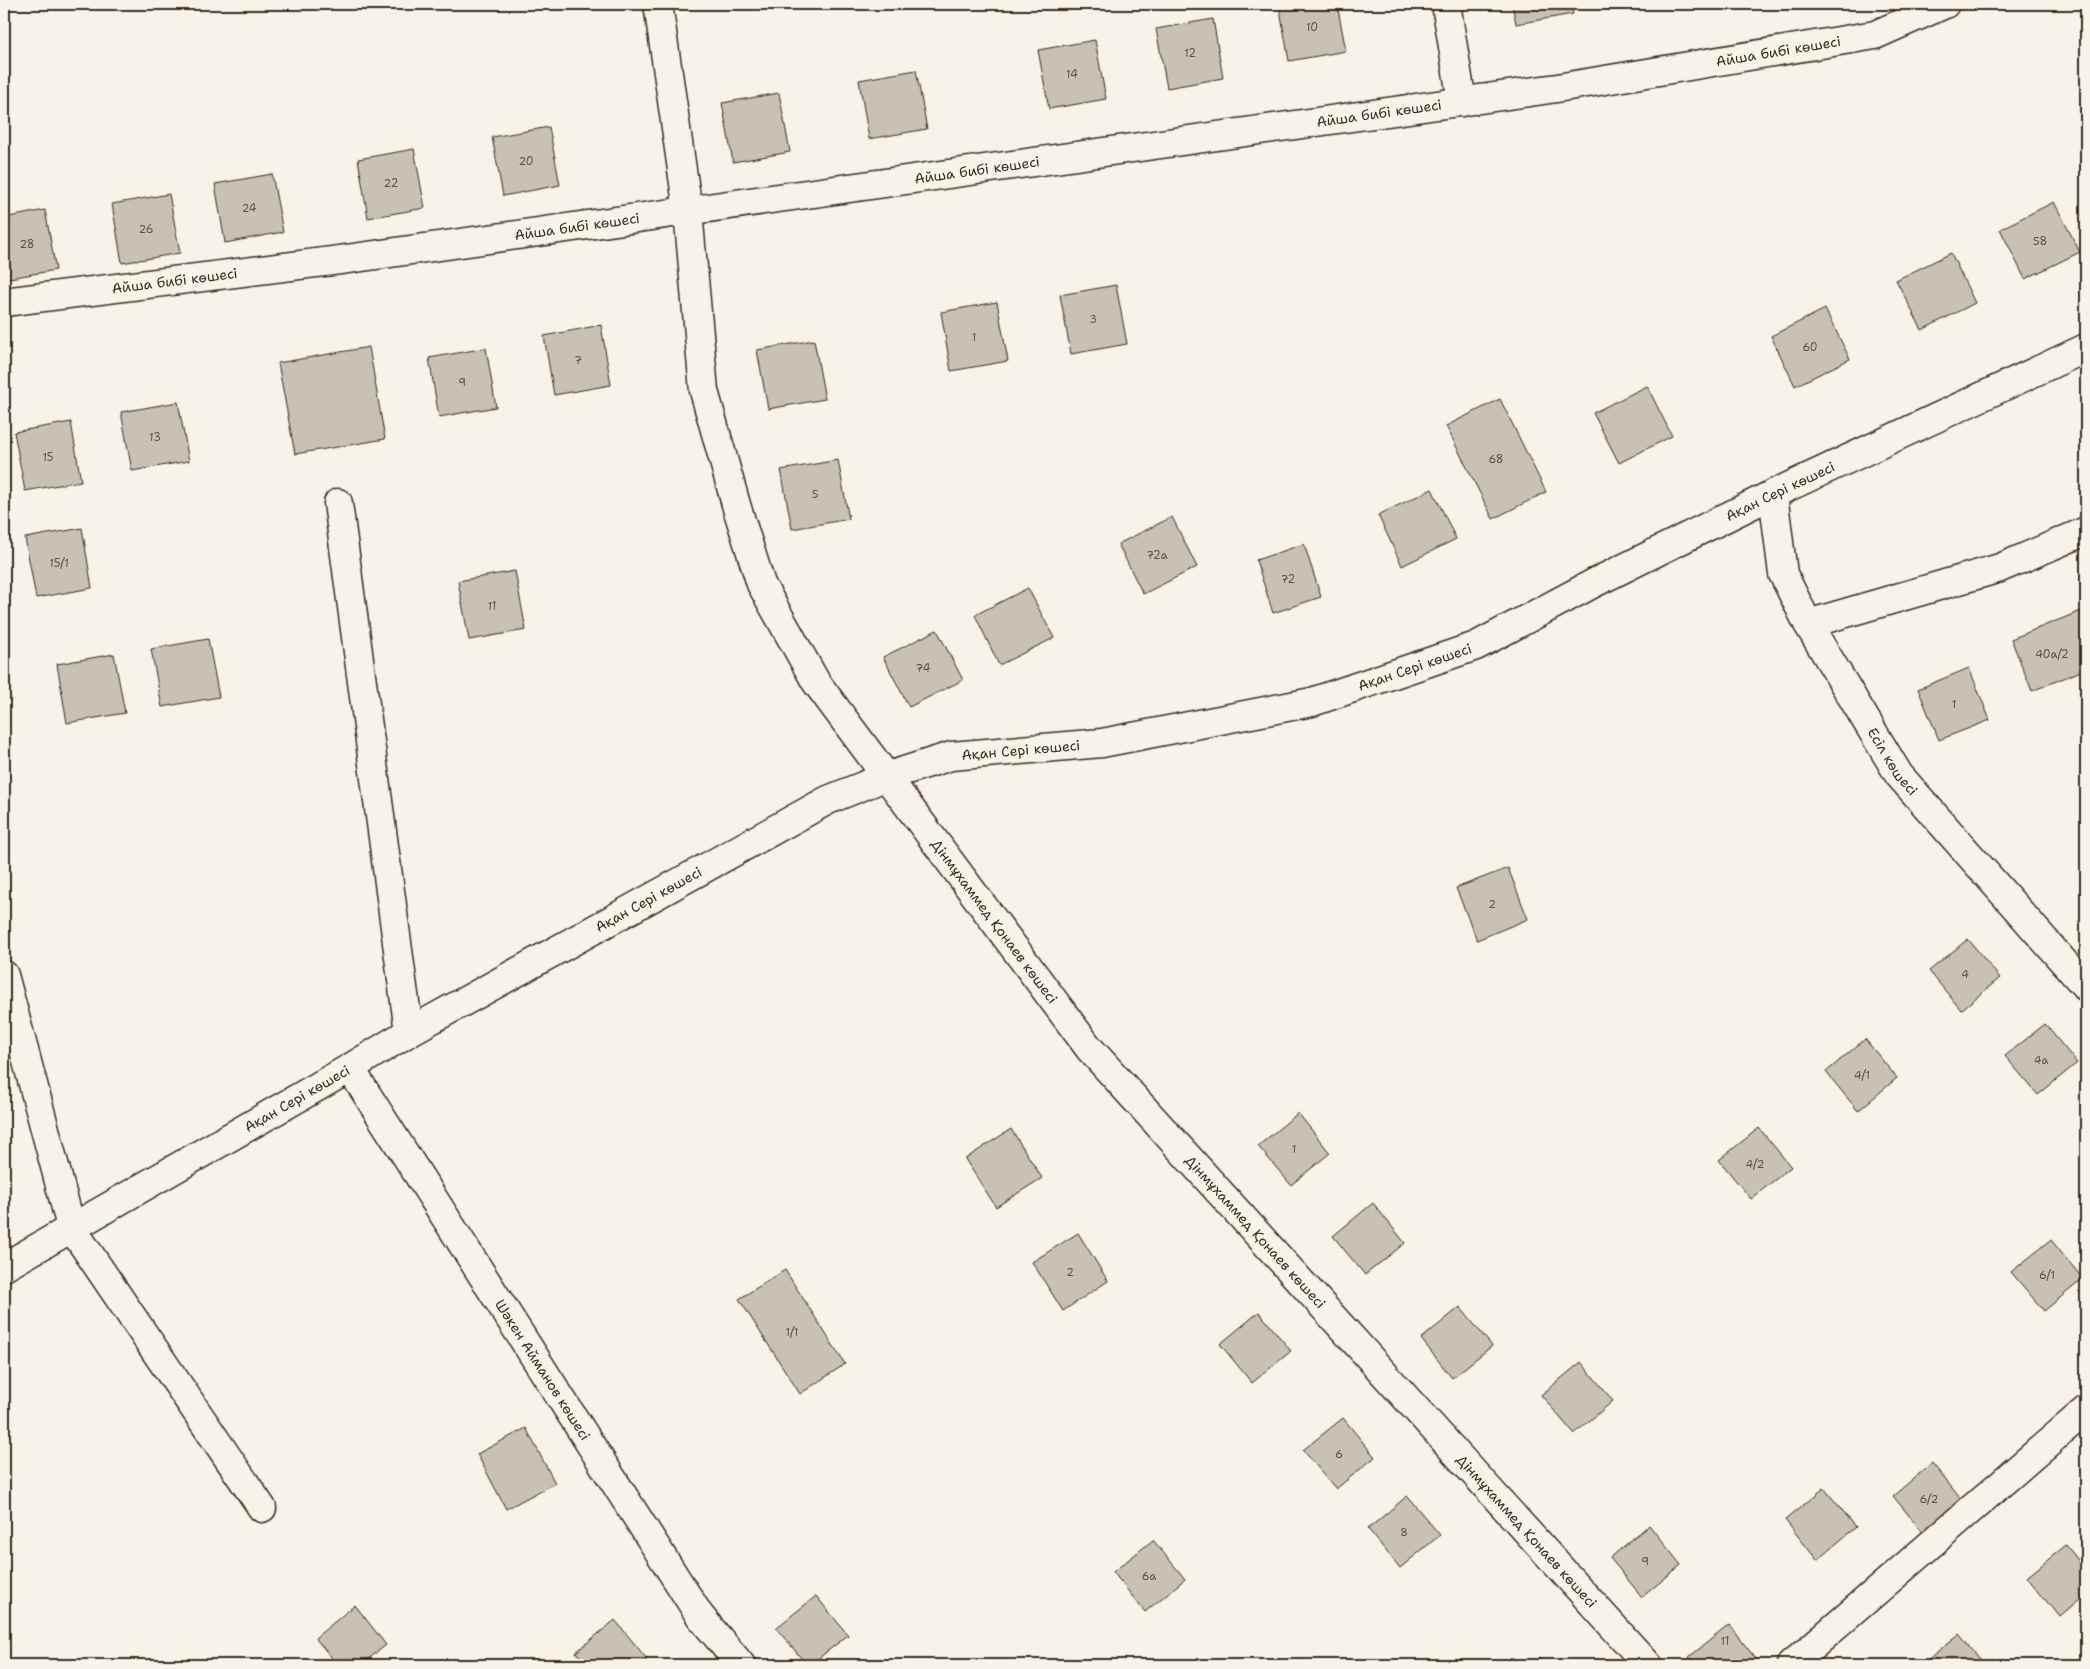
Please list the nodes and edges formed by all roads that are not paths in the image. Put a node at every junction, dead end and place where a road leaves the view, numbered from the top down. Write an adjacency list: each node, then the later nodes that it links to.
1 (658, 4): 5 (street, Дінмұхаммед Қонаев көшесі)
2 (1446, 4): 4 (street)
3 (1945, 4): 4 (street, Айша бибі көшесі)
4 (1462, 102): 5 (street, Айша бибі көшесі)
5 (688, 211): 6 (street, Айша бибі көшесі); 12 (street, Дінмұхаммед Қонаев көшесі)
6 (4, 302)
7 (2086, 348): 8 (street, Ақан Сері көшесі)
8 (1773, 494): 11 (street, Есіл көшесі); 12 (street, Ақан Сері көшесі)
9 (338, 503): 15 (street)
10 (2086, 531): 11 (street)
11 (1808, 624): 14 (street, Есіл көшесі)
12 (886, 777): 15 (street, Ақан Сері көшесі); 22 (street, Дінмұхаммед Қонаев көшесі)
13 (4, 975): 17 (street)
14 (2086, 986)
15 (409, 1032): 16 (street, Ақан Сері көшесі)
16 (350, 1068): 17 (street, Ақан Сері көшесі); 21 (street, Шәкен Айманов көшесі)
17 (71, 1227): 18 (street, Ақан Сері көшесі); 20 (street)
18 (4, 1267)
19 (2086, 1410): 23 (street)
20 (262, 1508)
21 (741, 1665)
22 (1648, 1665)
23 (1791, 1665)

